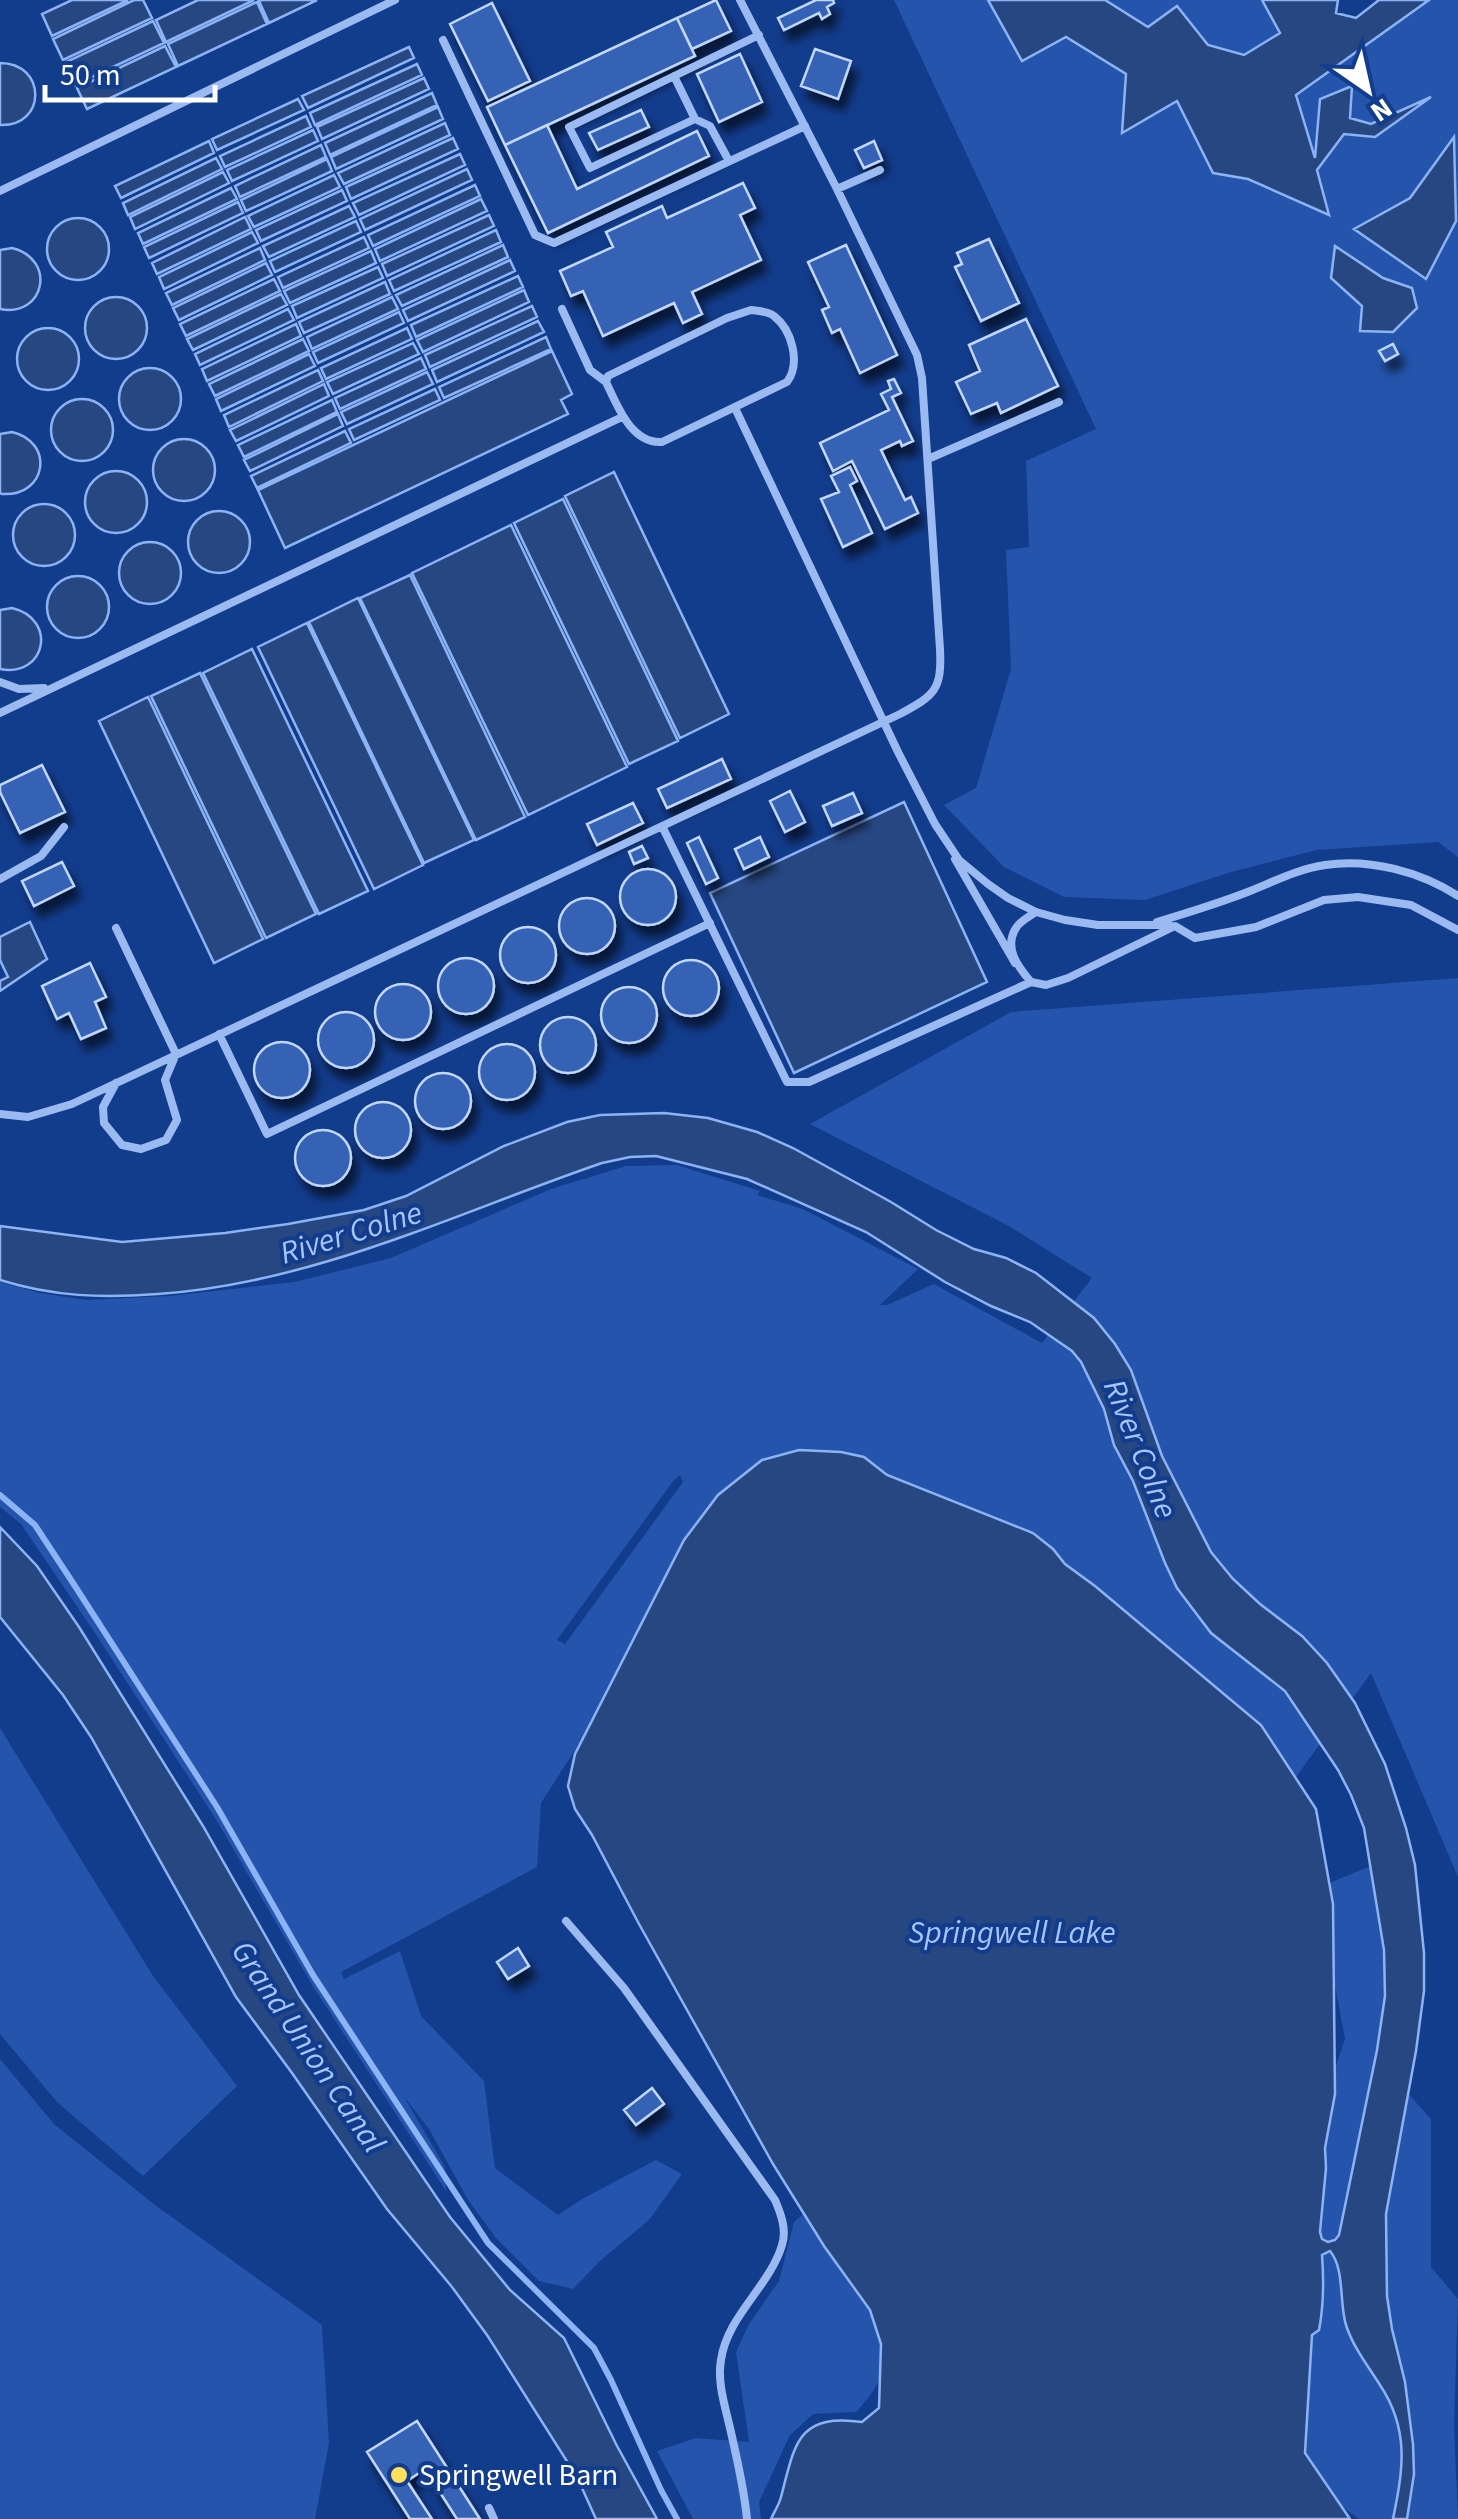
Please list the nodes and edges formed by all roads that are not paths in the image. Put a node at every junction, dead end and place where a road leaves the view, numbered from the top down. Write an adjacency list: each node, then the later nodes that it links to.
1 (395, 0): 11 (lane)
2 (740, 0): 3 (lane)
3 (758, 35): 5 (lane); 7 (lane)
4 (443, 40): 8 (lane)
5 (674, 76): 6 (lane); 6 (lane)
6 (695, 119): 8 (lane)
7 (805, 126): 8 (lane); 10 (lane)
8 (729, 161)
9 (880, 170): 10 (lane)
10 (837, 189): 17 (lane)
11 (0, 191)
12 (562, 309): 13 (lane)
13 (606, 382): 15 (lane); 16 (lane)
14 (1059, 402): 17 (lane)
15 (735, 408): 16 (lane); 21 (lane)
16 (622, 416): 19 (lane)
17 (928, 458): 21 (lane)
18 (0, 682): 19 (lane)
19 (51, 688): 20 (lane)
20 (0, 713)
21 (884, 722): 22 (lane); 24 (lane)
22 (662, 826): 28 (lane); 35 (lane)
23 (64, 827): 25 (lane)
24 (946, 844): 27 (lane); 33 (lane)
25 (0, 880)
26 (1458, 896): 29 (lane)
27 (1036, 912): 29 (lane); 33 (lane)
28 (710, 923): 34 (lane); 35 (lane)
29 (1153, 924): 30 (lane)
30 (1175, 926): 32 (lane); 34 (lane)
31 (116, 928): 36 (lane)
32 (1458, 930)
33 (1015, 963): 34 (lane)
34 (1031, 982)
35 (219, 1034): 36 (lane)
36 (176, 1054): 37 (lane); 37 (lane)
37 (116, 1083): 38 (lane)
38 (0, 1114)
39 (566, 1920): 42 (lane)
40 (489, 2508): 41 (lane)
41 (494, 2519)
42 (748, 2519)

